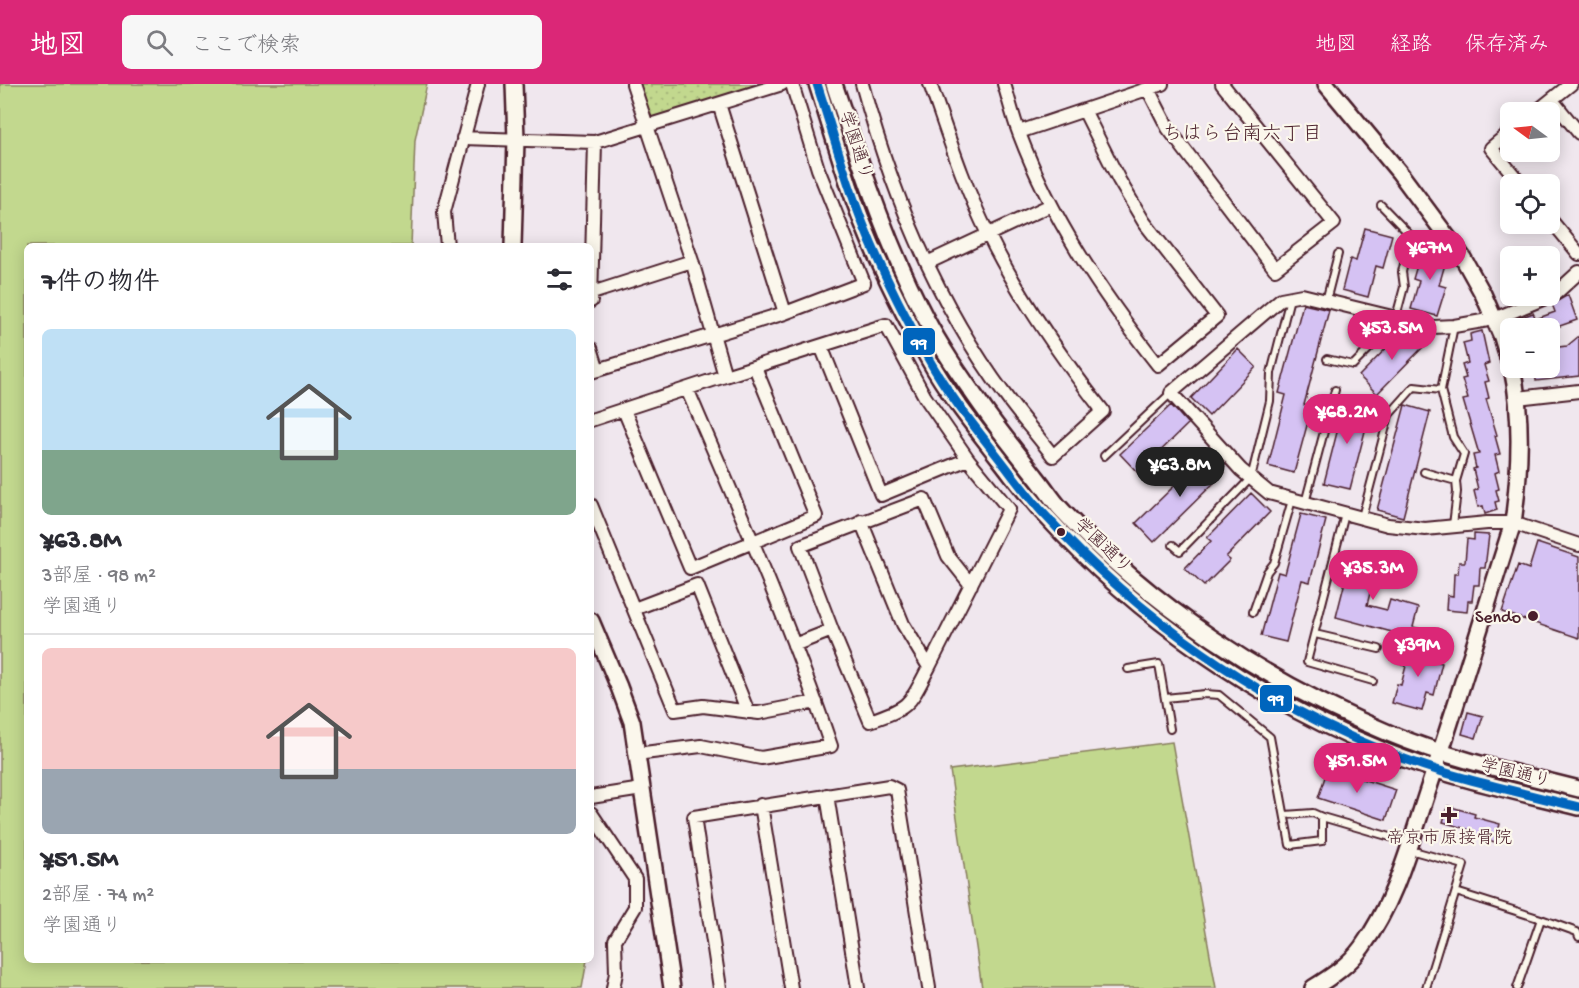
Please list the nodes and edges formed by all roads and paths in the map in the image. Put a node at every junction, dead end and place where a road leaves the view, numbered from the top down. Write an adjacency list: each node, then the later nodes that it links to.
1 (478, 84): 23 (street)
2 (514, 84): 24 (street)
3 (633, 84): 20 (street)
4 (782, 84): 18 (street)
5 (792, 84): 45 (street)
6 (817, 84): 98 (street, 学園通り)
7 (834, 84): 96 (street, 学園通り)
8 (862, 84): 40 (street)
9 (930, 84): 33 (street)
10 (1004, 84): 21 (street)
11 (1162, 84): 15 (street)
12 (1222, 84): 15 (street)
13 (1326, 84): 47 (street)
14 (1571, 84): 16 (street)
15 (1148, 89): 19 (street)
16 (1552, 100): 17 (street); 22 (street)
17 (1549, 102)
18 (719, 104): 20 (street); 45 (street)
19 (1084, 110): 21 (street); 30 (street)
20 (647, 127): 26 (street); 39 (street)
21 (1019, 132): 30 (street)
22 (1579, 133)
23 (463, 138): 24 (street); 34 (street)
24 (516, 139): 26 (street); 35 (street)
25 (1500, 140): 27 (street)
26 (595, 142): 36 (street)
27 (1500, 159)
28 (1503, 162): 29 (street)
29 (1513, 174)
30 (1051, 205): 33 (street)
31 (1381, 205): 46 (lane)
32 (1560, 231): 38 (street)
33 (988, 234): 40 (street); 40 (street)
34 (447, 243)
35 (513, 243)
36 (593, 243)
37 (1338, 254): 44 (lane)
38 (1579, 254)
39 (692, 261): 42 (street); 50 (street)
40 (927, 263)
41 (1579, 272): 47 (street)
42 (594, 292)
43 (1290, 297): 44 (street); 61 (street); 68 (lane)
44 (1326, 301): 46 (street)
45 (785, 313): 50 (street)
46 (1398, 318): 48 (street); 52 (lane)
47 (1494, 319): 48 (street); 49 (street)
48 (1454, 326): 59 (lane)
49 (1500, 332)
50 (713, 335): 54 (street); 55 (street)
51 (821, 346): 53 (street); 66 (street); 66 (street)
52 (1327, 359)
53 (755, 367): 55 (street); 78 (street)
54 (595, 371)
55 (725, 376): 57 (street)
56 (1513, 378): 62 (street)
57 (687, 389): 63 (street); 78 (street)
58 (1335, 390): 71 (lane)
59 (1441, 390): 69 (lane); 74 (lane)
60 (1579, 391): 62 (street)
61 (1171, 393): 65 (lane); 68 (street)
62 (1517, 398): 76 (street)
63 (624, 410): 64 (street); 78 (street)
64 (594, 419)
65 (1104, 456)
66 (968, 459): 81 (street)
67 (1425, 472): 69 (lane)
68 (1251, 478): 70 (street); 79 (lane)
69 (1456, 482): 77 (lane)
70 (1292, 500): 71 (street); 83 (lane)
71 (1305, 503): 73 (street)
72 (594, 512): 82 (street)
73 (1346, 514): 74 (street); 86 (lane)
74 (1362, 518): 77 (street)
75 (861, 521): 81 (street); 85 (street); 89 (street)
76 (1513, 523): 77 (street); 80 (street); 96 (street)
77 (1453, 525)
78 (752, 541): 87 (street)
79 (1173, 545)
80 (1579, 545)
81 (971, 585): 89 (street)
82 (634, 609): 94 (street); 94 (street)
83 (1253, 612)
84 (594, 628): 97 (street)
85 (832, 630): 87 (street); 89 (street)
86 (1315, 634): 88 (lane); 91 (lane)
87 (794, 645): 93 (street)
88 (1379, 649)
89 (929, 667)
90 (1128, 669): 92 (lane)
91 (1373, 681)
92 (1165, 698): 95 (lane); 105 (lane)
93 (816, 702): 94 (street); 97 (street)
94 (748, 712)
95 (1170, 729)
96 (1441, 752): 98 (street); 100 (street, 学園通り)
97 (636, 754): 99 (street)
98 (1435, 770): 104 (street, 学園通り); 108 (street)
99 (642, 789): 102 (street); 113 (street)
100 (1579, 789)
101 (828, 795): 103 (street); 116 (street); 117 (street)
102 (594, 796)
103 (760, 805): 114 (street); 115 (street)
104 (1579, 807)
105 (1285, 815): 106 (lane); 106 (lane)
106 (1322, 817): 108 (lane)
107 (594, 818): 112 (street)
108 (1410, 846): 109 (lane); 118 (street)
109 (1456, 892): 110 (lane); 119 (lane)
110 (1541, 919): 111 (lane); 120 (lane)
111 (1579, 937)
112 (613, 988)
113 (672, 988)
114 (720, 988)
115 (791, 988)
116 (858, 988)
117 (929, 988)
118 (1313, 988)
119 (1426, 988)
120 (1517, 988)

